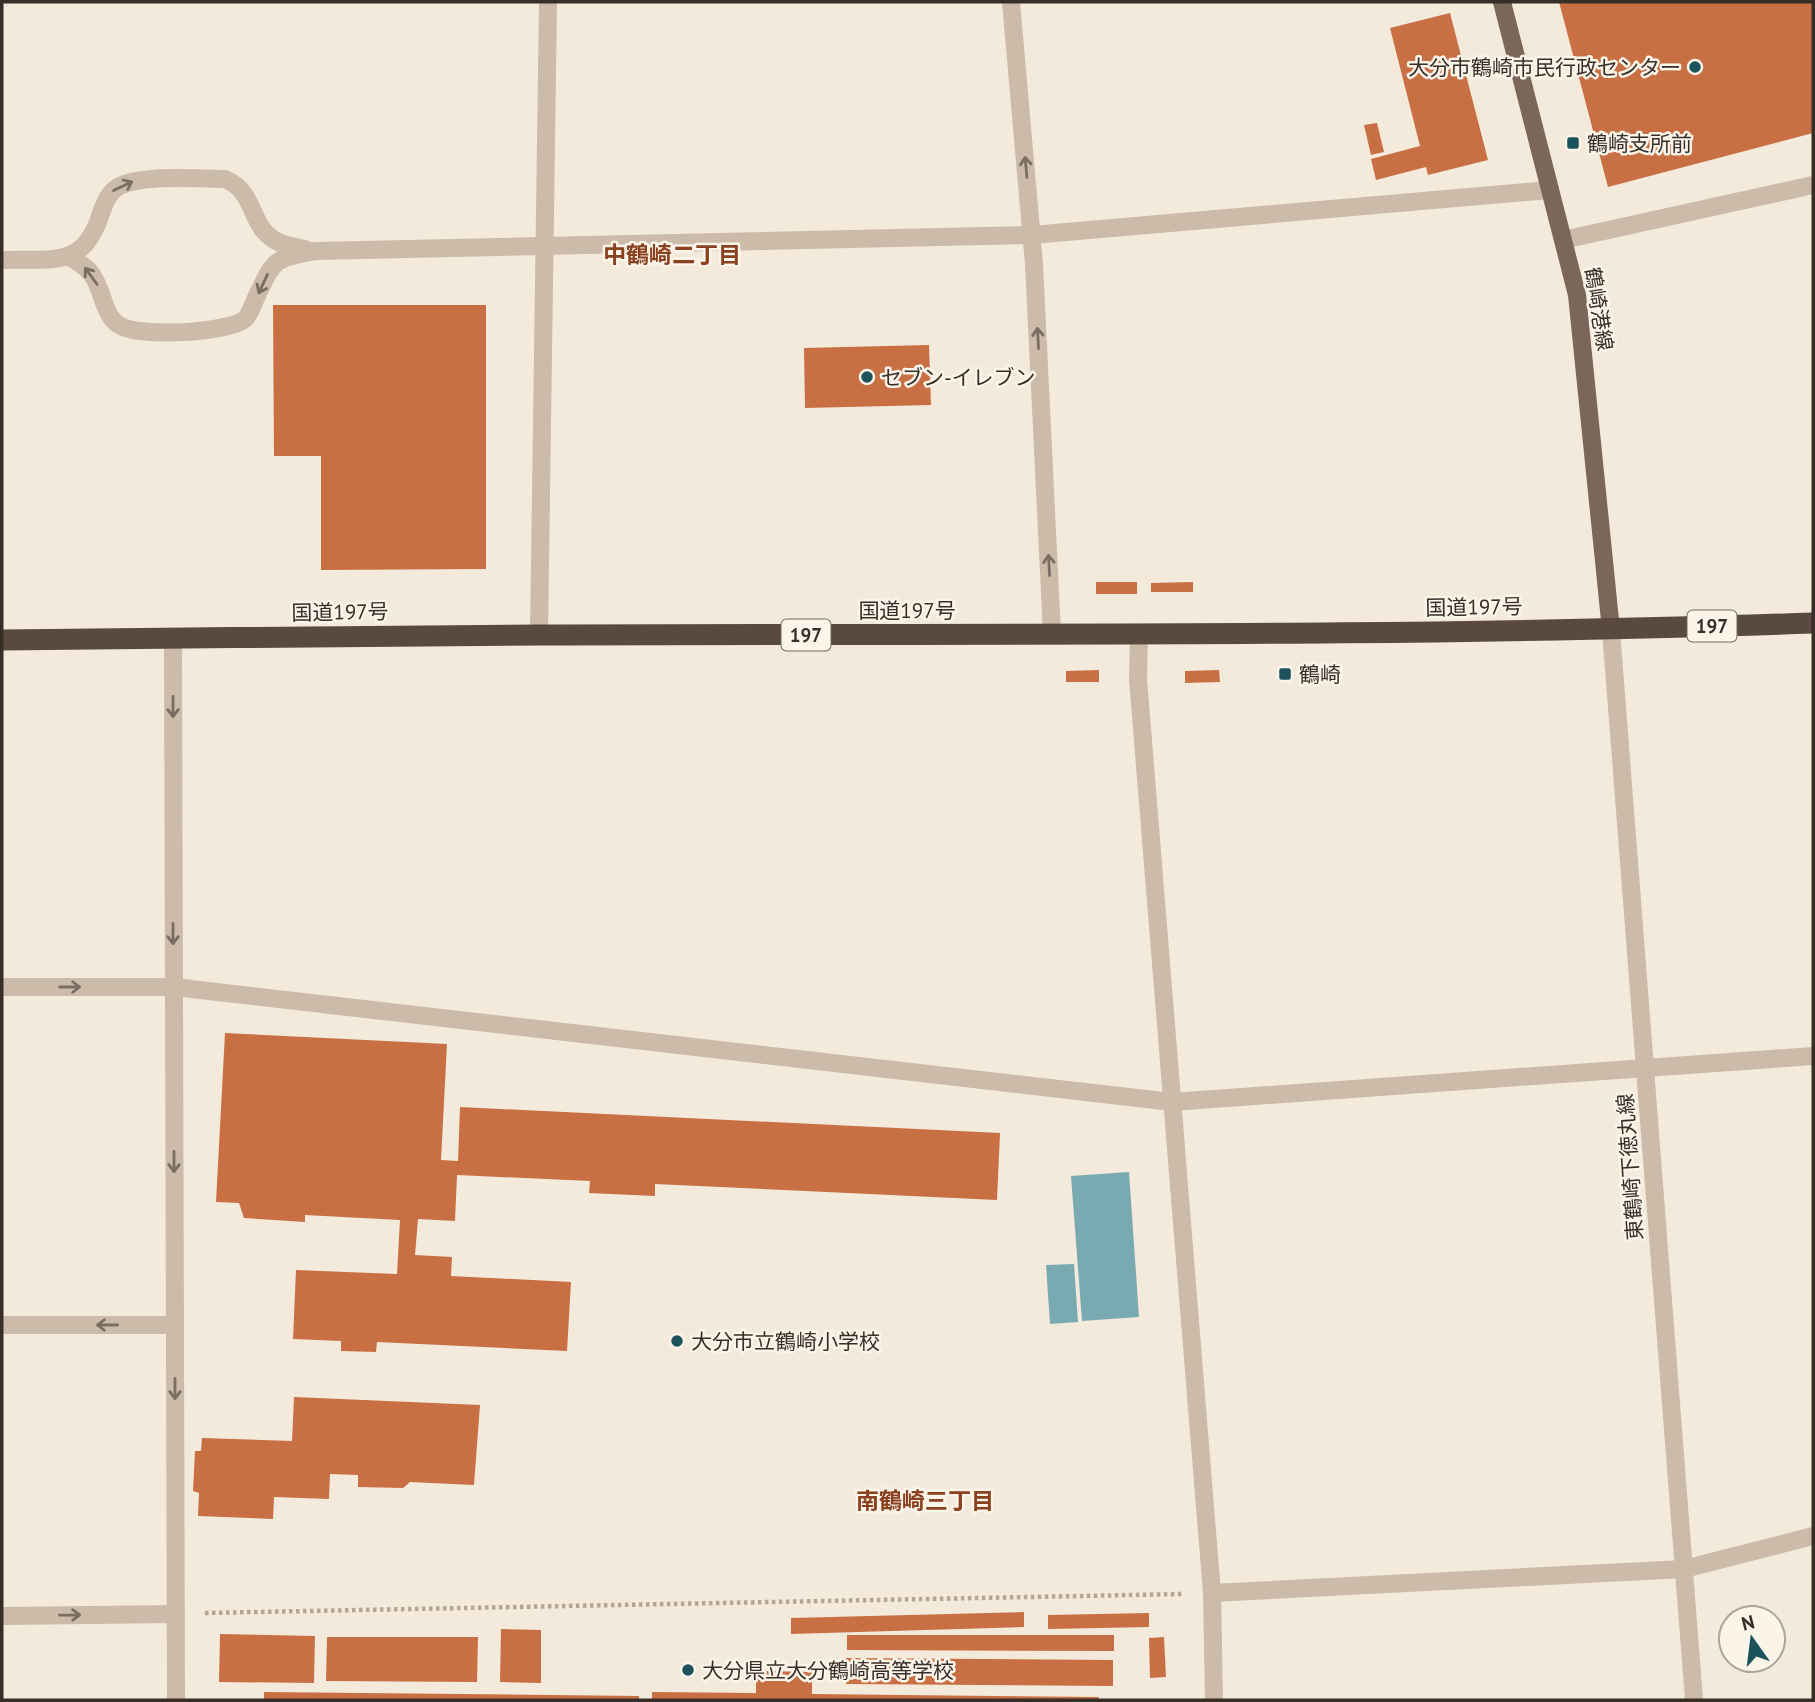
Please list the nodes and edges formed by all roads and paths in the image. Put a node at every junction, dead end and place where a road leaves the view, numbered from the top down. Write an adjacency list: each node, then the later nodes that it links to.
1 (548, 2): 8 (street)
2 (1011, 2): 6 (street, one-way to 2)
3 (1502, 2): 5 (main road, 鶴崎港線)
4 (1813, 185): 7 (street)
5 (1550, 190): 6 (street); 7 (main road, 鶴崎港線)
6 (1032, 235): 8 (street); 14 (street, one-way to 6)
7 (1563, 240): 13 (main road, 鶴崎港線)
8 (544, 246): 9 (street); 16 (street)
9 (316, 251): 10 (street, one-way to 9); 10 (street, one-way to 10)
10 (70, 257): 11 (street)
11 (2, 260)
12 (1813, 623): 13 (highway, 国道197号 / 197)
13 (1611, 630): 15 (highway, 国道197号 / 197); 22 (street, 東鶴崎下徳丸線)
14 (1052, 634): 15 (highway, 国道197号 / 197); 16 (highway, 国道197号 / 197)
15 (1139, 634): 23 (street)
16 (539, 635): 17 (highway, 国道197号 / 197)
17 (173, 639): 18 (highway, 国道197号 / 197); 20 (street, one-way to 20)
18 (2, 640)
19 (2, 987): 20 (street, one-way to 20)
20 (174, 987): 23 (street); 25 (street, one-way to 25)
21 (1813, 1056): 22 (street)
22 (1645, 1068): 23 (street); 27 (street, 東鶴崎下徳丸線)
23 (1172, 1102): 28 (street)
24 (2, 1325): 25 (street, one-way to 24)
25 (175, 1325): 29 (street, one-way to 29)
26 (1813, 1536): 27 (street)
27 (1684, 1569): 28 (street); 33 (street, 東鶴崎下徳丸線)
28 (1212, 1593): 29 (path); 32 (street)
29 (176, 1614): 30 (street, one-way to 29); 31 (street)
30 (2, 1616)
31 (176, 1700)
32 (1214, 1700)
33 (1694, 1700)

